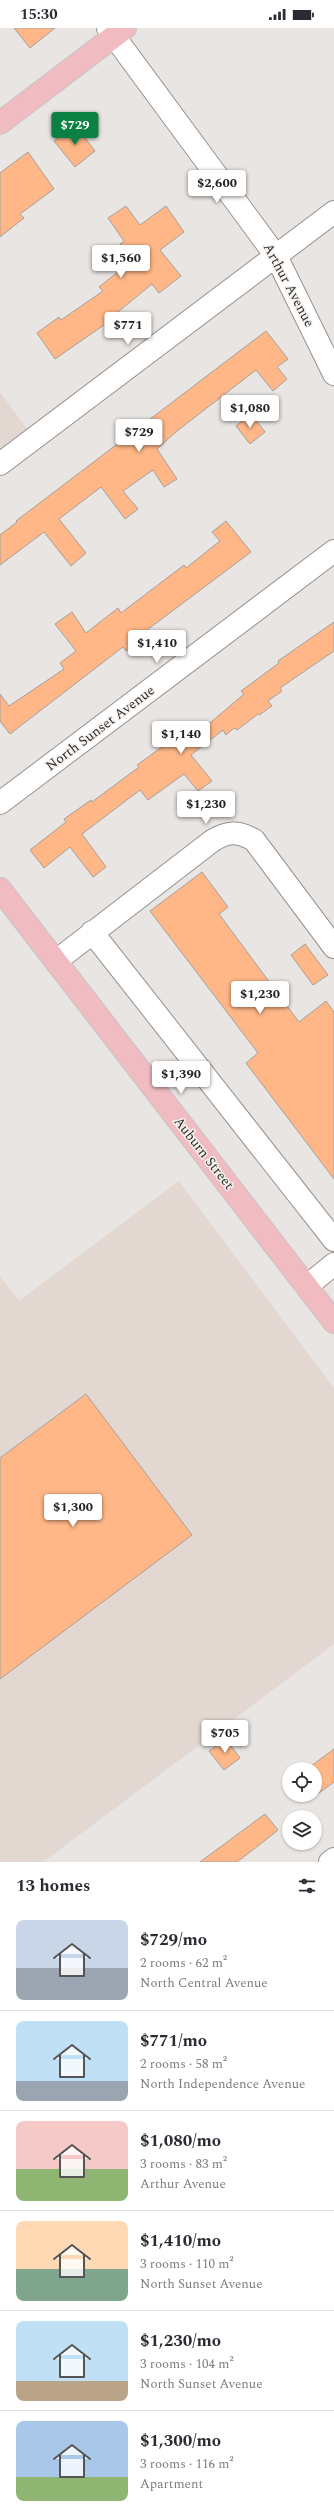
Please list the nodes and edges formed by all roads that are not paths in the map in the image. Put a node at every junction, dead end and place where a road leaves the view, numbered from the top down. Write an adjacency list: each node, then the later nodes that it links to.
1 (116, 31): 2 (main road); 4 (street, Arthur Avenue)
2 (0, 124)
3 (334, 212): 4 (street)
4 (276, 256): 5 (street, Arthur Avenue); 6 (street)
5 (334, 374)
6 (0, 464)
7 (334, 551): 8 (street, North Sunset Avenue)
8 (0, 803)
9 (0, 889): 12 (main road, Auburn Street)
10 (92, 932): 11 (street); 12 (street); 13 (street)
11 (334, 948)
12 (56, 961): 15 (main road, Auburn Street)
13 (334, 1240)
14 (334, 1264): 15 (street)
15 (307, 1286): 16 (main road, Auburn Street)
16 (334, 1322)
17 (334, 1859): 18 (street)
18 (330, 1862)

